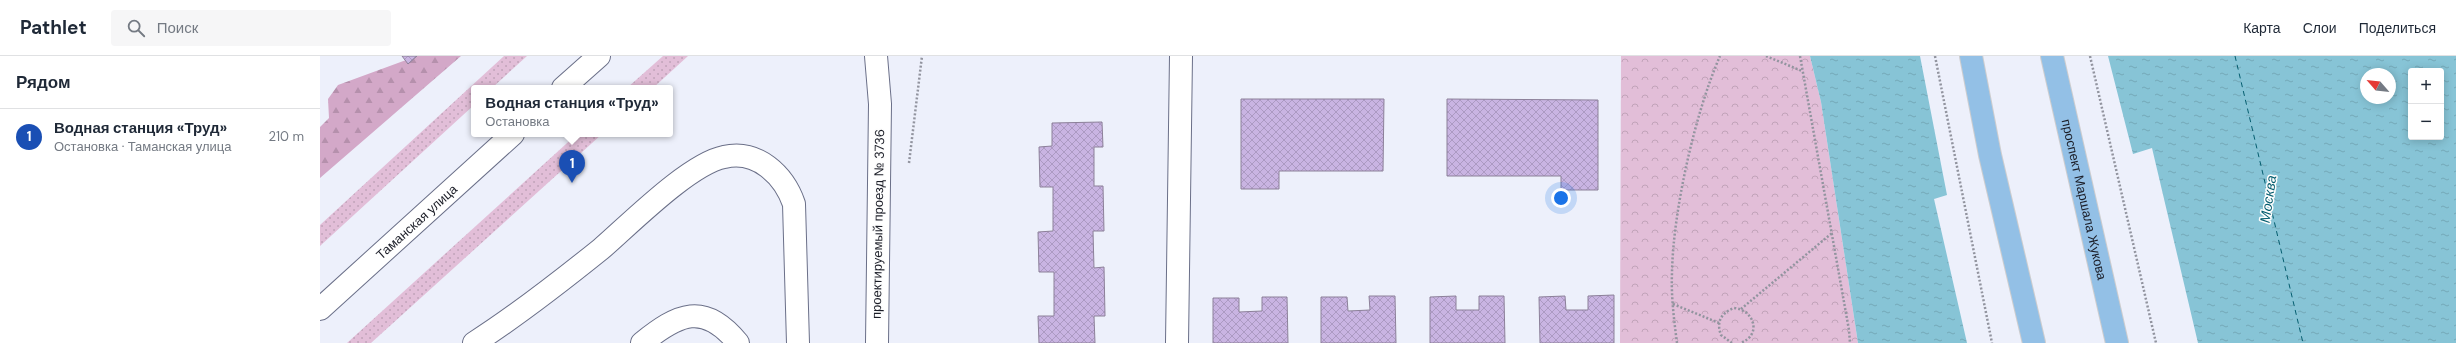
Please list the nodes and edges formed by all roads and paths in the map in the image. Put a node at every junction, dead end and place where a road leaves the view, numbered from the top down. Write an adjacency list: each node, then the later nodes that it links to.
1 (599, 56): 14 (street)
2 (876, 56): 15 (street)
3 (886, 56): 15 (street)
4 (922, 56): 17 (path)
5 (1181, 56): 29 (street)
6 (1720, 56): 19 (path)
7 (1766, 56): 13 (path)
8 (1800, 56): 13 (path)
9 (1935, 56): 34 (path)
10 (1971, 56): 35 (main road)
11 (2052, 56): 36 (main road, проспект Маршала Жукова)
12 (2090, 56): 37 (path)
13 (1802, 71): 18 (path)
14 (567, 85)
15 (880, 104): 28 (street, проектируемый проезд № 3736)
16 (510, 137): 20 (street, Таманская улица)
17 (909, 163)
18 (1832, 233): 21 (path); 33 (path)
19 (1673, 304): 22 (path); 30 (path)
20 (320, 309)
21 (1741, 309): 22 (path); 32 (path)
22 (1719, 324): 31 (path)
23 (503, 336): 24 (street); 27 (street)
24 (474, 343)
25 (643, 343): 26 (street)
26 (738, 343)
27 (798, 343)
28 (876, 343)
29 (1177, 343)
30 (1677, 343)
31 (1732, 343)
32 (1740, 343)
33 (1850, 343)
34 (1992, 343)
35 (2034, 343)
36 (2117, 343)
37 (2156, 343)

